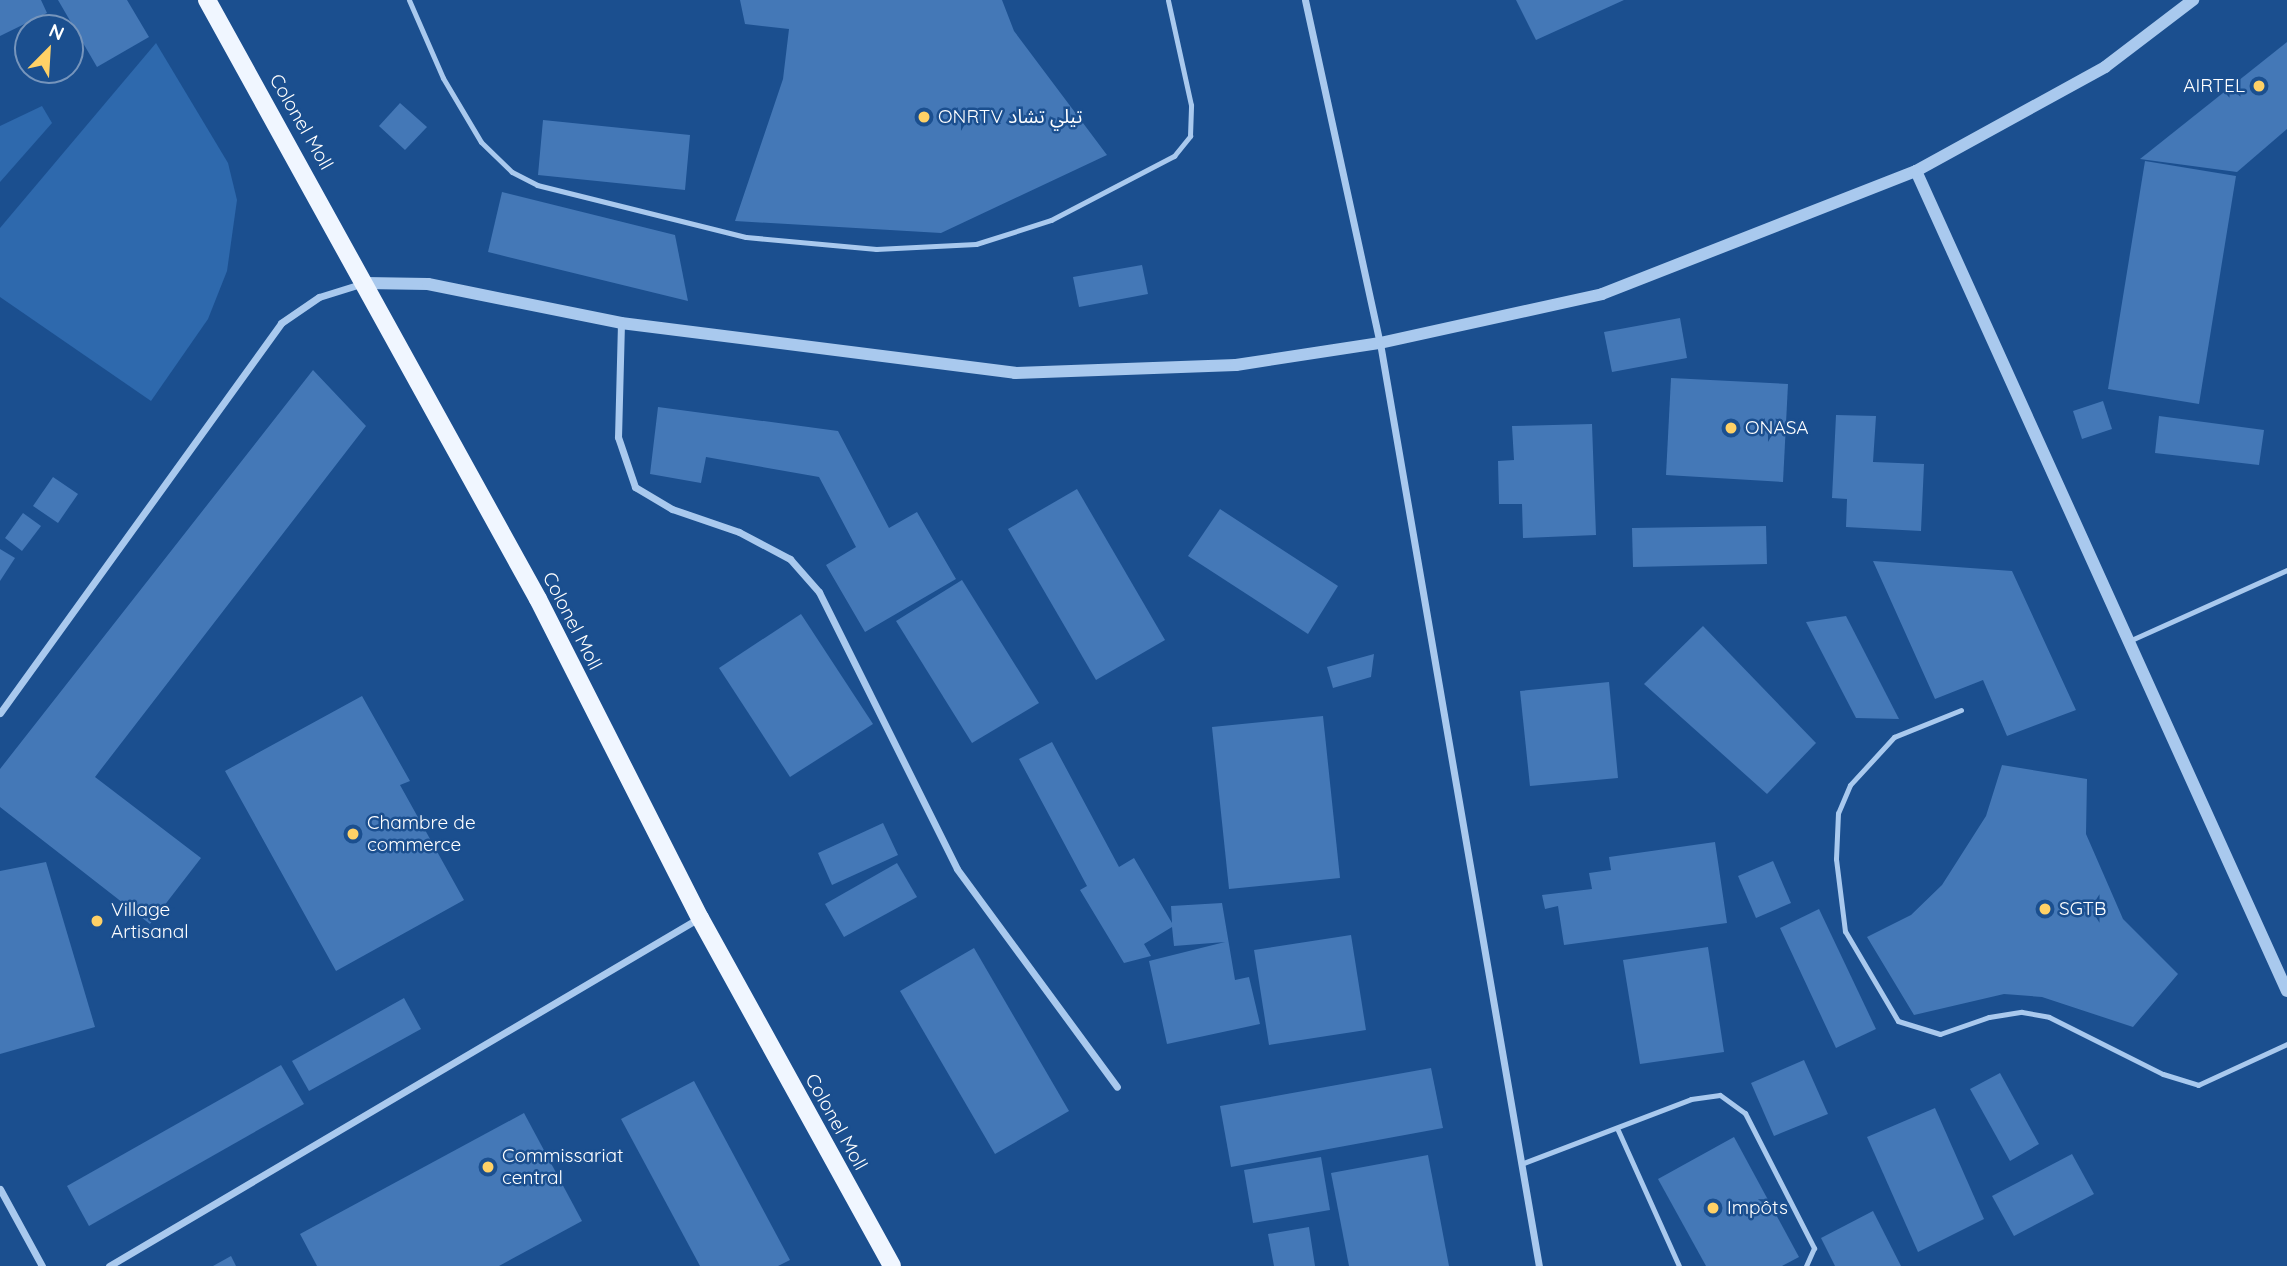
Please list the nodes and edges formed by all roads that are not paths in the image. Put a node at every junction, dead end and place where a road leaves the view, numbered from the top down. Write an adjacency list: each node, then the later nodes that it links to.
1 (207, 0): 7 (main road, Colonel Moll)
2 (409, 0): 3 (lane)
3 (1168, 0)
4 (1305, 0): 9 (street)
5 (2193, 0): 6 (street)
6 (1916, 171): 9 (street); 11 (street)
7 (365, 283): 8 (street); 13 (street); 14 (main road, Colonel Moll)
8 (621, 323): 9 (street); 17 (street)
9 (1380, 343): 19 (street)
10 (2287, 570): 11 (lane)
11 (2129, 641): 15 (street)
12 (1961, 710): 16 (lane)
13 (0, 713)
14 (700, 918): 22 (street); 23 (main road, Colonel Moll)
15 (2287, 991)
16 (2287, 1044)
17 (1117, 1087)
18 (1617, 1128): 19 (lane); 25 (lane); 26 (lane)
19 (1521, 1164): 24 (street)
20 (0, 1189): 21 (street)
21 (42, 1266)
22 (108, 1266)
23 (892, 1266)
24 (1539, 1266)
25 (1679, 1266)
26 (1806, 1266)

